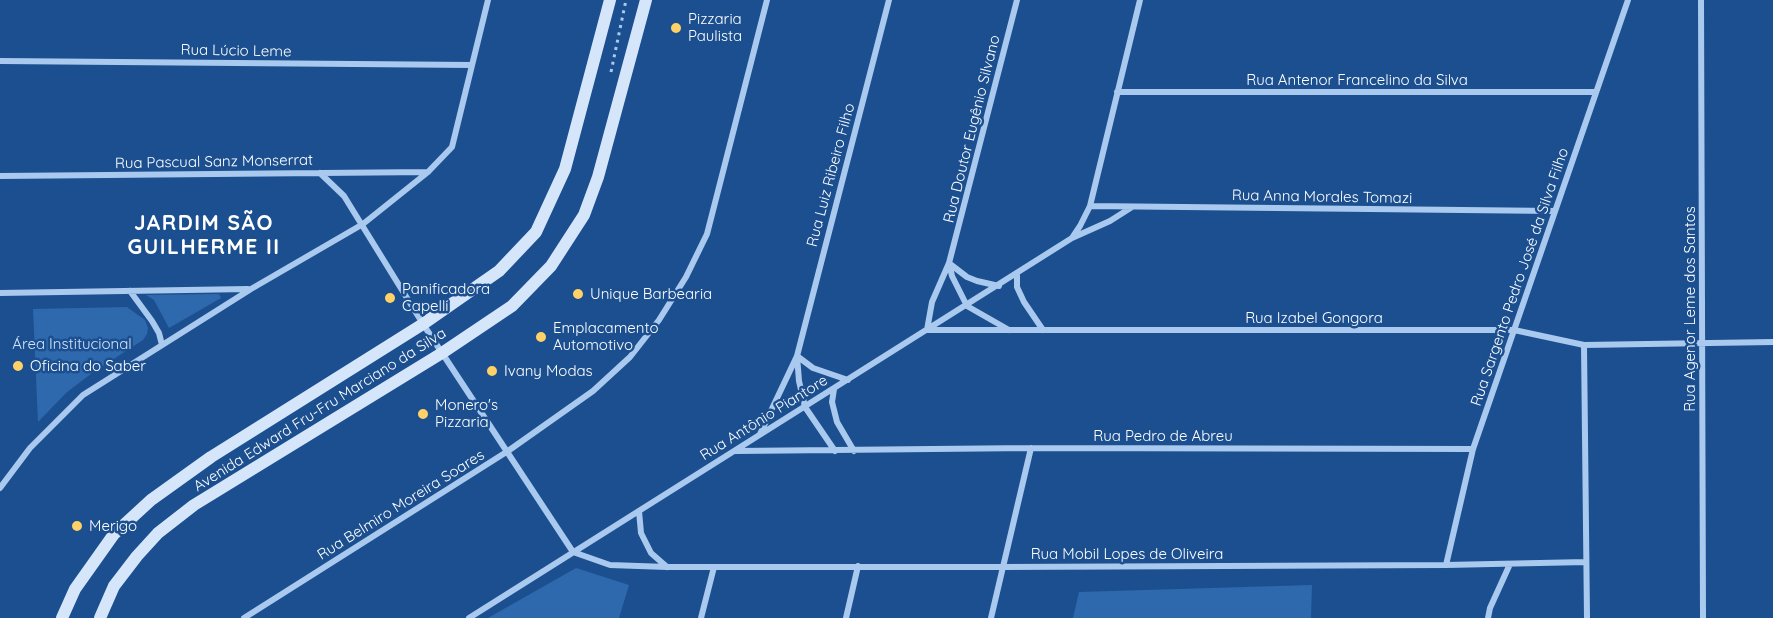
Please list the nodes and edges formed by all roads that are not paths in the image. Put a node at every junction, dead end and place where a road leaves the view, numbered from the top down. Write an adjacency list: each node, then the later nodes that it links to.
1 (488, 0): 11 (street)
2 (610, 0): 29 (main road, Avenida Edward Fru-Fru Marciano da Silva)
3 (646, 0): 38 (main road, Avenida Edward Fru-Fru Marciano da Silva)
4 (767, 0): 46 (street, Rua Belmiro Moreira Soares)
5 (889, 0): 39 (street, Rua Luiz Ribeiro Filho)
6 (1017, 0): 22 (street, Rua Doutor Eugênio Silvano)
7 (1140, 0): 12 (street, Rua Antônio Piantore)
8 (1628, 0): 13 (street, Rua Sargento Pedro José da Silva Filho)
9 (1701, 0): 35 (street, Rua Agenor Leme dos Santos)
10 (0, 61): 11 (street, Rua Lúcio Leme)
11 (472, 65): 14 (street)
12 (1117, 92): 13 (street, Rua Antenor Francelino da Silva); 17 (street, Rua Antônio Piantore)
13 (1596, 92): 19 (street, Rua Sargento Pedro José da Silva Filho)
14 (428, 172): 15 (street, Rua Pascual Sanz Monserrat); 20 (street)
15 (320, 173): 16 (street, Rua Pascual Sanz Monserrat); 20 (street)
16 (0, 176)
17 (1090, 206): 18 (street, Rua Anna Morales Tomazi); 21 (street, Rua Antônio Piantore)
18 (1132, 207): 19 (street, Rua Anna Morales Tomazi); 21 (street, Rua Antônio Piantore)
19 (1555, 211): 33 (street, Rua Sargento Pedro José da Silva Filho)
20 (363, 224): 25 (street); 29 (street)
21 (1072, 238): 23 (street, Rua Antônio Piantore)
22 (950, 263): 24 (street); 28 (street); 30 (street, Rua Doutor Eugênio Silvano)
23 (1017, 274): 24 (street, Rua Antônio Piantore); 32 (street)
24 (999, 286): 28 (street, Rua Antônio Piantore)
25 (250, 289): 26 (street); 36 (street)
26 (130, 291): 27 (street); 36 (street)
27 (0, 293)
28 (967, 306): 30 (street, Rua Antônio Piantore); 31 (street, Rua Izabel Gongora)
29 (423, 324): 38 (street); 60 (main road, Avenida Edward Fru-Fru Marciano da Silva)
30 (927, 330): 31 (street, Rua Izabel Gongora); 40 (street, Rua Antônio Piantore)
31 (1009, 330): 32 (street, Rua Izabel Gongora)
32 (1044, 330): 33 (street, Rua Izabel Gongora)
33 (1514, 330): 37 (street, Rua Izabel Gongora); 45 (street, Rua Sargento Pedro José da Silva Filho)
34 (1773, 342): 35 (street, Rua Izabel Gongora)
35 (1702, 343): 37 (street, Rua Izabel Gongora); 69 (street, Rua Agenor Leme dos Santos)
36 (162, 345): 50 (street)
37 (1584, 345): 53 (street)
38 (442, 353): 46 (street); 61 (main road, Avenida Edward Fru-Fru Marciano da Silva)
39 (797, 356): 40 (street); 42 (street, Rua Luiz Ribeiro Filho); 43 (street, Rua Luiz Ribeiro Filho)
40 (848, 380): 41 (street, Rua Antônio Piantore)
41 (834, 388): 42 (street, Rua Antônio Piantore); 49 (street)
42 (805, 407): 43 (street, Rua Antônio Piantore); 48 (street)
43 (760, 435): 47 (street, Rua Antônio Piantore)
44 (1031, 448): 45 (street, Rua Pedro de Abreu); 49 (street, Rua Pedro de Abreu); 59 (street)
45 (1473, 449): 55 (street, Rua Sargento Pedro José da Silva Filho)
46 (507, 451): 52 (street); 62 (street, Rua Belmiro Moreira Soares)
47 (734, 451): 48 (street, Rua Pedro de Abreu); 51 (street, Rua Antônio Piantore)
48 (835, 451): 49 (street, Rua Pedro de Abreu)
49 (854, 451)
50 (0, 488)
51 (639, 511): 52 (street, Rua Antônio Piantore); 57 (street)
52 (573, 552): 57 (street, Rua Mobil Lopes de Oliveira); 63 (street, Rua Antônio Piantore)
53 (1586, 561): 54 (street, Rua Mobil Lopes de Oliveira); 68 (street)
54 (1510, 564): 55 (street, Rua Mobil Lopes de Oliveira); 67 (street)
55 (1446, 565): 59 (street, Rua Mobil Lopes de Oliveira)
56 (858, 566): 58 (street, Rua Mobil Lopes de Oliveira); 59 (street, Rua Mobil Lopes de Oliveira); 65 (street)
57 (668, 567): 58 (street, Rua Mobil Lopes de Oliveira)
58 (714, 567): 64 (street)
59 (1003, 567): 66 (street)
60 (62, 618)
61 (100, 618)
62 (244, 618)
63 (469, 618)
64 (701, 618)
65 (846, 618)
66 (991, 618)
67 (1488, 618)
68 (1587, 618)
69 (1703, 618)

